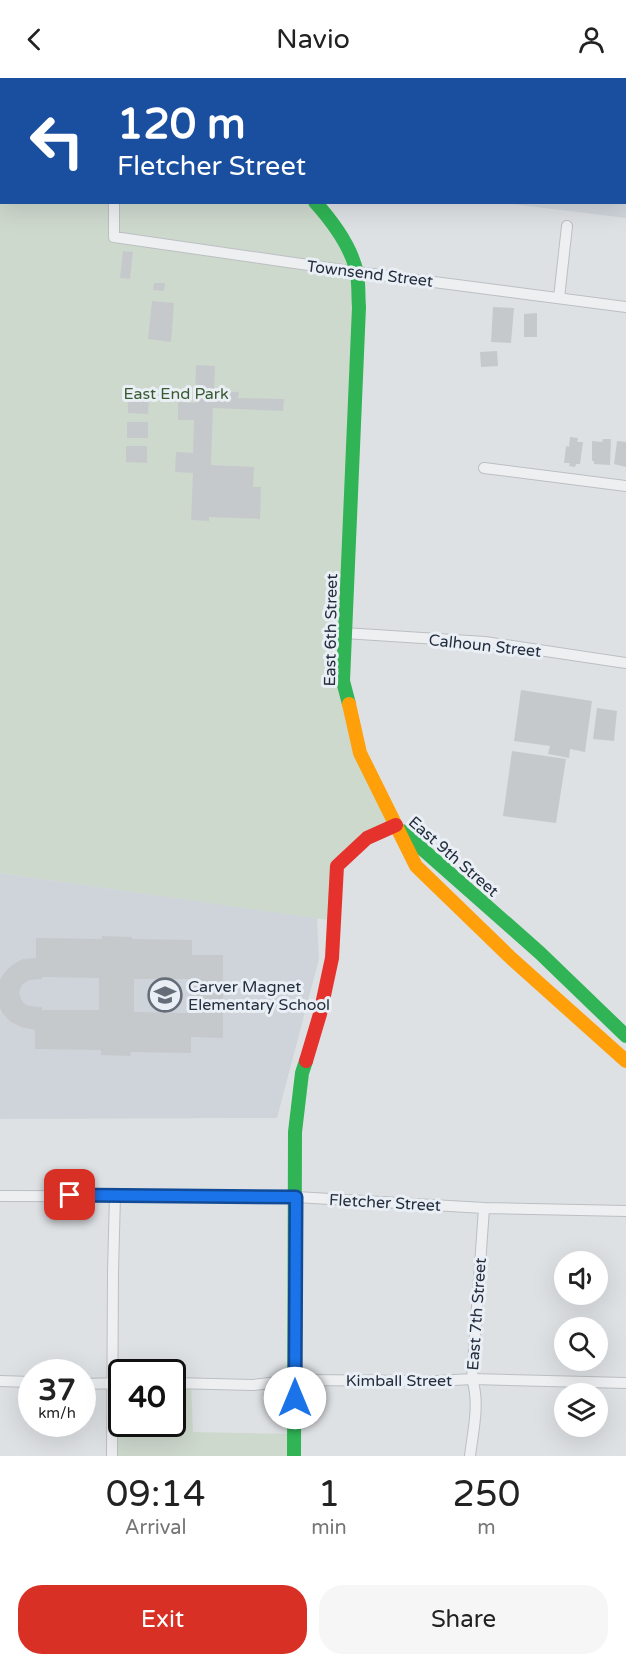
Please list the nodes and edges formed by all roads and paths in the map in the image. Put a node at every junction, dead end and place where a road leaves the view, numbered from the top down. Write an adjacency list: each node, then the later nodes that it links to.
1 (114, 204): 4 (street, Townsend Street)
2 (317, 204): 4 (main road, East 6th Street)
3 (567, 226): 5 (street)
4 (357, 272): 5 (street, Townsend Street); 9 (main road, East 6th Street)
5 (559, 298): 6 (street, Townsend Street)
6 (626, 307)
7 (483, 468): 8 (street)
8 (626, 486)
9 (344, 633): 10 (street, Calhoun Street); 11 (main road, East 6th Street)
10 (626, 663)
11 (396, 825): 12 (main road, East 9th Street); 13 (main road, East 9th Street); 16 (main road)
12 (626, 1036)
13 (626, 1061)
14 (0, 1196): 15 (street, Fletcher Street)
15 (115, 1196): 16 (street, Fletcher Street); 19 (street)
16 (296, 1197): 17 (street, Fletcher Street); 21 (main road)
17 (484, 1208): 18 (street, Fletcher Street); 20 (street, East 7th Street)
18 (626, 1211)
19 (116, 1359)
20 (472, 1378): 21 (street, Kimball Street); 25 (street, Kimball Street); 29 (street, East 7th Street)
21 (295, 1380): 24 (street, Kimball Street); 28 (main road)
22 (0, 1381): 23 (street)
23 (18, 1382)
24 (186, 1383)
25 (626, 1383)
26 (113, 1437): 27 (street)
27 (112, 1456)
28 (294, 1456)
29 (470, 1456)

